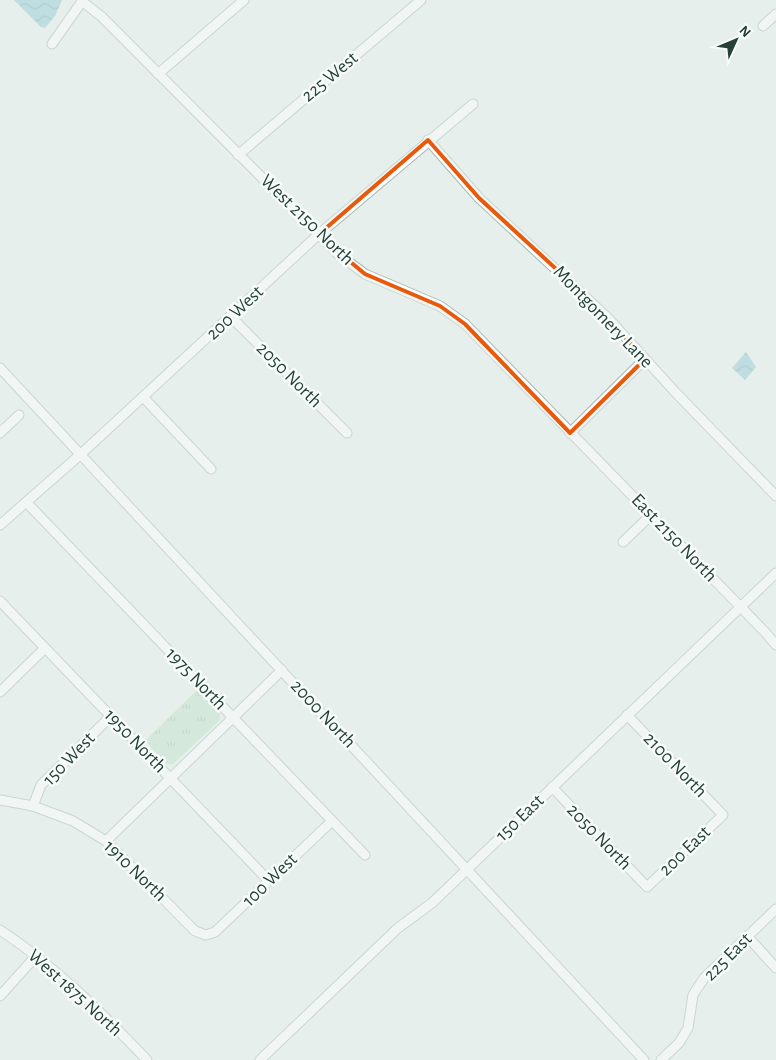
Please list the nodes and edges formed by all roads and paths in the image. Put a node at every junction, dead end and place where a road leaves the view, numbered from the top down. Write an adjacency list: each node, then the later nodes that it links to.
1 (244, 0): 7 (street)
2 (421, 0): 10 (street, 225 West)
3 (83, 1): 6 (street); 7 (street, West 2150 North)
4 (776, 14): 5 (street)
5 (763, 26)
6 (52, 44)
7 (158, 74): 10 (street, West 2150 North)
8 (473, 104): 9 (street, 200 West)
9 (428, 140): 11 (street, 200 West); 13 (street, Montgomery Lane)
10 (238, 155): 11 (street, West 2150 North)
11 (318, 235): 12 (street, 200 West); 18 (street, West 2150 North)
12 (231, 317): 15 (street, 200 West); 17 (street, 2050 North)
13 (644, 359): 18 (street); 22 (street, Montgomery Lane)
14 (0, 368): 20 (street, 2000 North)
15 (143, 397): 20 (street, 200 West); 21 (street)
16 (20, 416): 19 (street)
17 (347, 433)
18 (570, 433): 24 (street, East 2150 North)
19 (0, 434)
20 (81, 454): 23 (street, 200 West); 32 (street, 2000 North)
21 (210, 469)
22 (776, 496)
23 (27, 502): 25 (street, 200 West); 36 (street, 1975 North)
24 (651, 515): 26 (street); 29 (street, East 2150 North)
25 (0, 525)
26 (624, 542)
27 (776, 573): 29 (street, 150 East)
28 (0, 601): 31 (street, 1950 North)
29 (741, 607): 30 (street, East 2150 North); 34 (street, 150 East)
30 (776, 646)
31 (45, 648): 33 (street); 35 (street, 1950 North)
32 (282, 670): 36 (street); 45 (street, 2000 North)
33 (0, 692)
34 (627, 715): 38 (street, 150 East); 41 (street, 2100 North)
35 (111, 716): 37 (street, 1950 North); 40 (street, 150 West)
36 (233, 717): 37 (street); 42 (street, 1975 North)
37 (170, 778): 43 (street); 46 (street, 1950 North)
38 (552, 787): 45 (street, 150 East); 47 (street, 2050 North)
39 (0, 800): 40 (street, 1910 North)
40 (33, 806): 43 (street, 1910 North)
41 (723, 815): 47 (street, 200 East)
42 (332, 821): 44 (street, 1975 North); 46 (street, 100 West)
43 (106, 841): 50 (street, 1910 North)
44 (364, 855)
45 (468, 869): 56 (street, 150 East); 57 (street, 2000 North)
46 (269, 881): 50 (street, 100 West)
47 (647, 887)
48 (776, 909): 51 (street, 225 East)
49 (0, 930): 52 (street, West 1875 North)
50 (206, 935)
51 (747, 936): 53 (street); 58 (street, 225 East)
52 (36, 956): 54 (street); 55 (street, West 1875 North)
53 (776, 968)
54 (0, 996)
55 (147, 1060)
56 (260, 1060)
57 (644, 1060)
58 (661, 1060)

